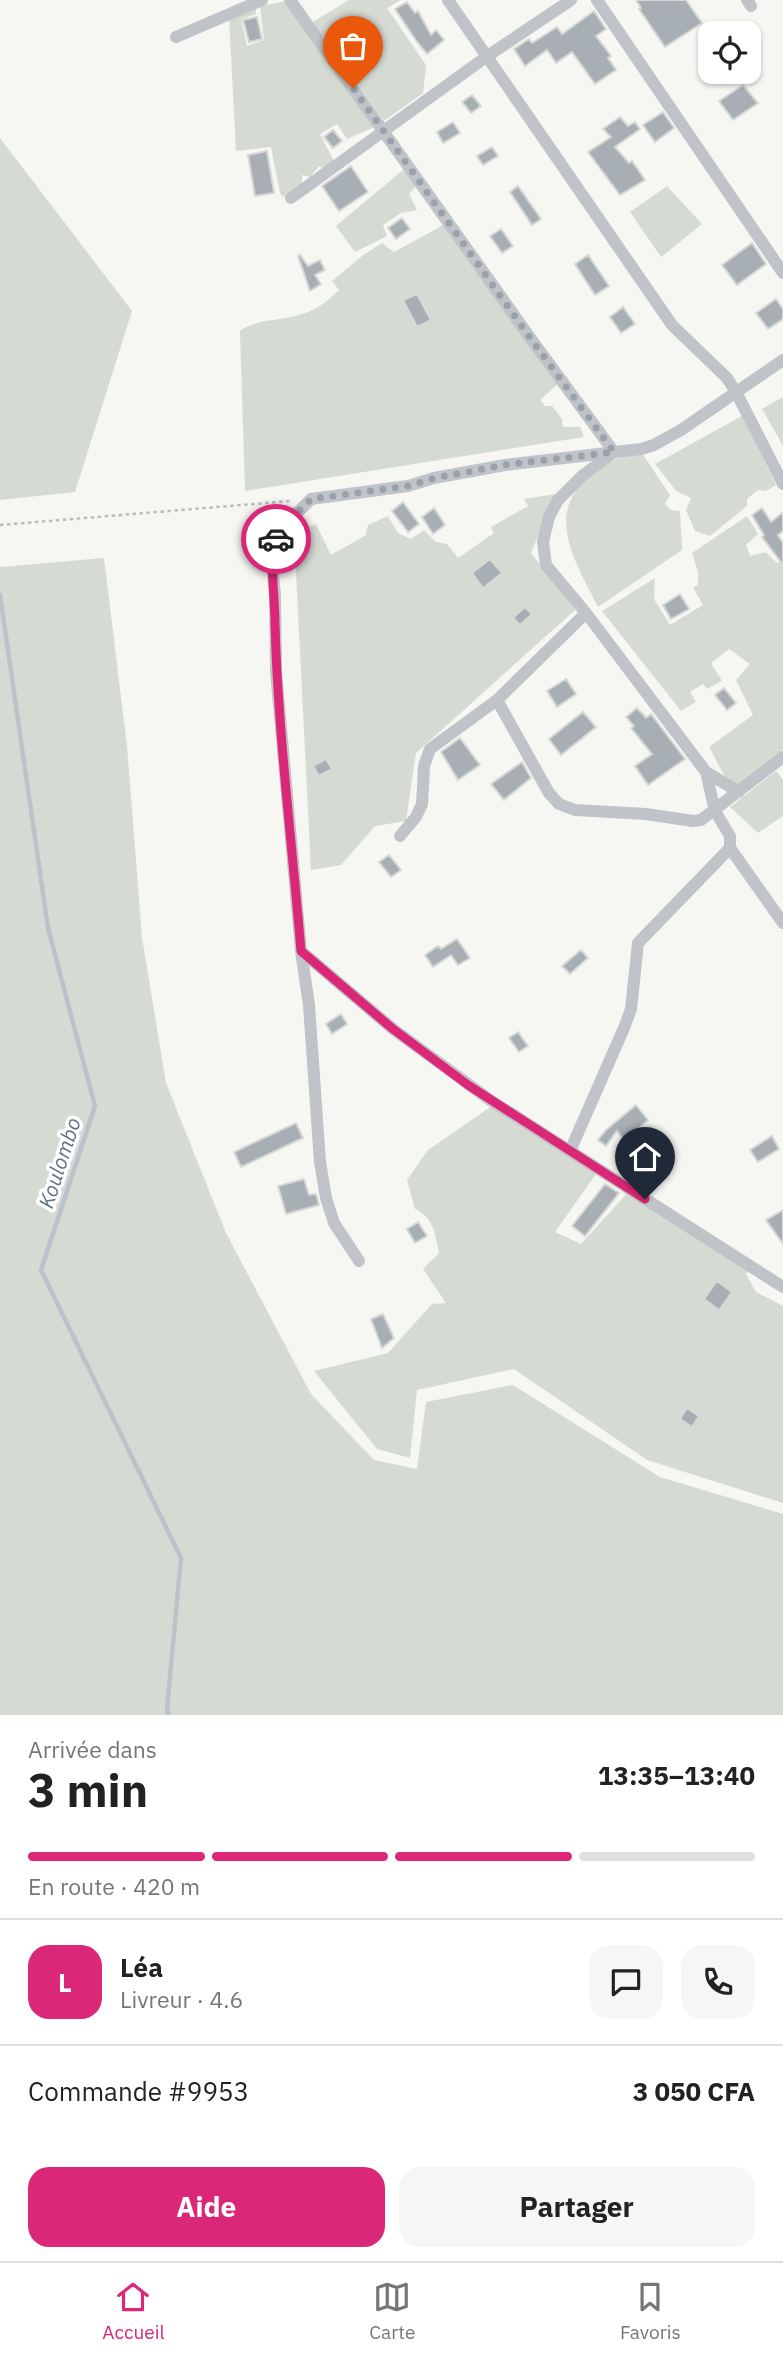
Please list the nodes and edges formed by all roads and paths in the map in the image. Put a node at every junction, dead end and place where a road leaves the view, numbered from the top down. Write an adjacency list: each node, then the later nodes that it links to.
1 (262, 0): 6 (street)
2 (290, 0): 8 (street)
3 (448, 0): 7 (street)
4 (571, 0): 7 (street)
5 (597, 0): 10 (street)
6 (176, 37)
7 (486, 58): 8 (street); 12 (street)
8 (384, 132): 9 (street); 13 (street)
9 (291, 198)
10 (783, 273)
11 (783, 360): 12 (street)
12 (736, 391): 13 (street); 14 (street)
13 (614, 452): 15 (street); 17 (street)
14 (783, 484)
15 (311, 499): 16 (path); 26 (street)
16 (0, 525)
17 (586, 613): 18 (street); 20 (street)
18 (497, 700): 22 (street); 23 (street)
19 (783, 757): 21 (street)
20 (706, 772): 21 (street); 22 (street)
21 (740, 792): 22 (street)
22 (715, 811): 24 (street)
23 (400, 836)
24 (730, 848): 25 (street); 27 (street)
25 (783, 923)
26 (301, 951): 27 (street); 28 (street)
27 (570, 1151): 29 (street)
28 (359, 1261)
29 (783, 1287)

